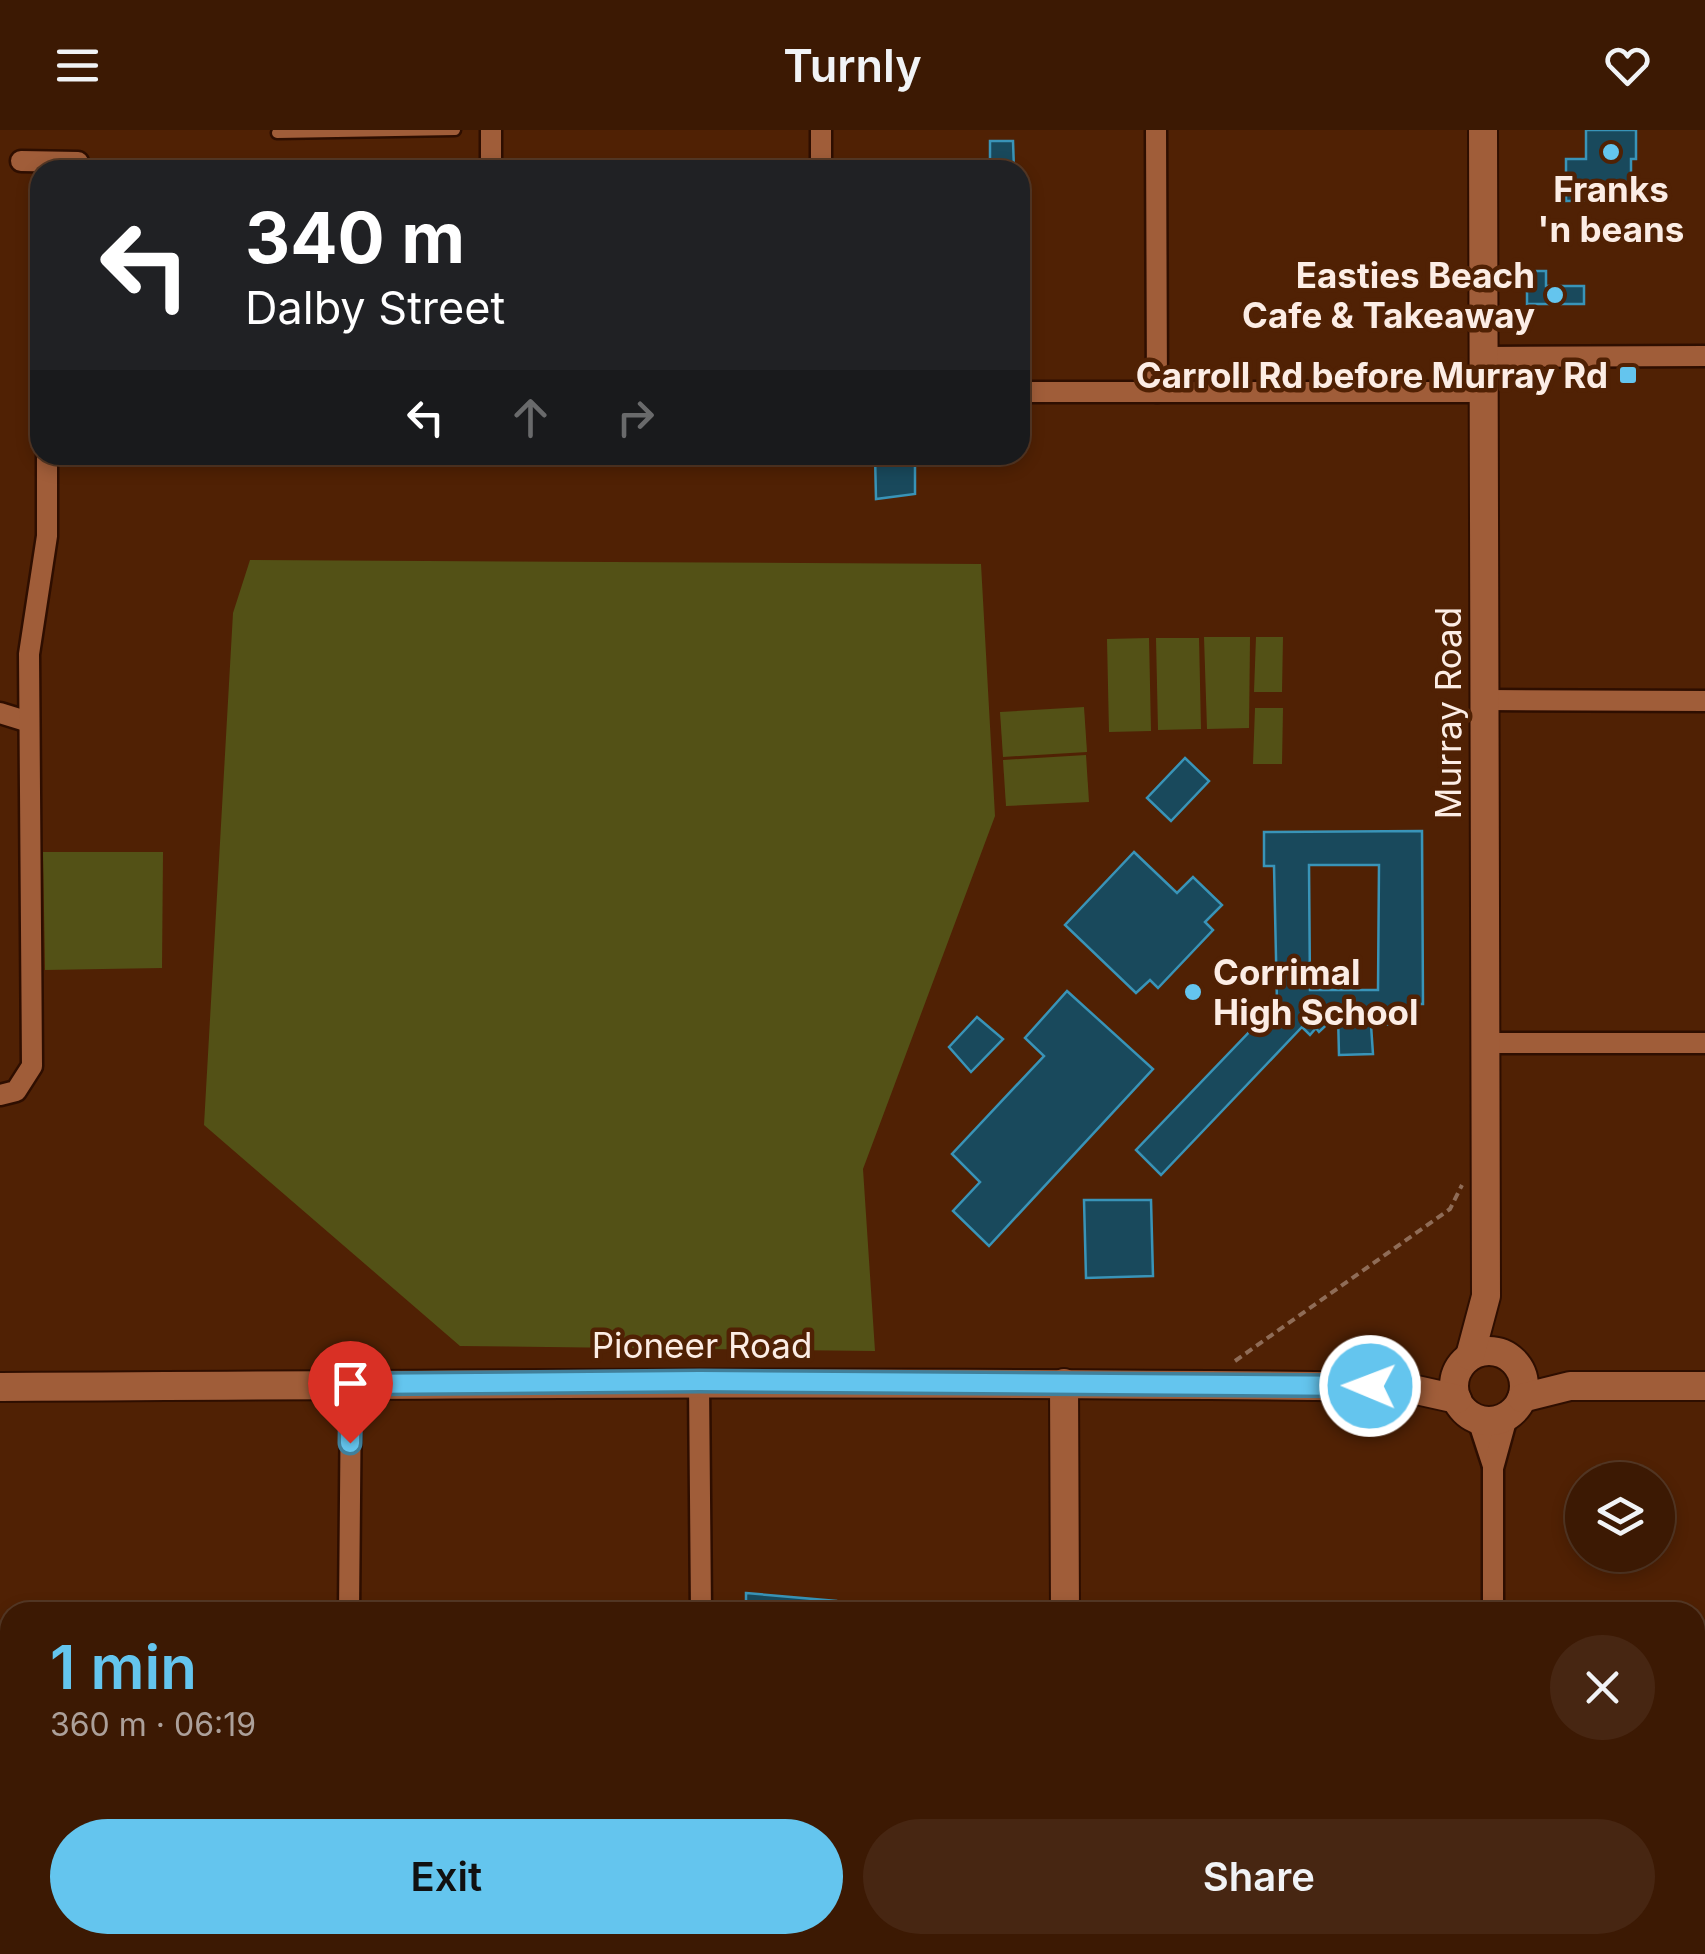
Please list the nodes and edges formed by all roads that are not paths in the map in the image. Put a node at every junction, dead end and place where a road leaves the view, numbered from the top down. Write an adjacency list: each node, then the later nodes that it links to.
1 (455, 130): 6 (lane)
2 (490, 130): 8 (street)
3 (821, 130): 9 (street)
4 (1156, 130): 14 (street)
5 (1483, 130): 11 (main road, Murray Road)
6 (277, 132)
7 (20, 160): 10 (street)
8 (491, 160)
9 (821, 160)
10 (30, 162)
11 (1484, 356): 12 (street); 15 (main road, Murray Road)
12 (1705, 356)
13 (1030, 392): 14 (street)
14 (1157, 392): 15 (street)
15 (1484, 392): 17 (main road, Murray Road)
16 (47, 465): 20 (street)
17 (1485, 700): 18 (street); 21 (main road, Murray Road)
18 (1705, 701)
19 (0, 713): 20 (street)
20 (29, 722): 23 (street)
21 (1486, 1043): 22 (street); 24 (main road, Murray Road)
22 (1705, 1043)
23 (0, 1095)
24 (1486, 1296): 25 (main road, Murray Road); 26 (main road, Murray Road)
25 (1511, 1362): 26 (main road); 30 (main road); 35 (main road)
26 (1464, 1363): 33 (main road, Pioneer Road); 34 (main road)
27 (700, 1381): 28 (main road, Pioneer Road); 29 (main road, Pioneer Road); 39 (street)
28 (1064, 1383): 33 (main road, Pioneer Road); 40 (main road)
29 (351, 1384): 32 (main road, Pioneer Road); 38 (street)
30 (1570, 1386): 31 (main road); 35 (main road)
31 (1705, 1386)
32 (0, 1387)
33 (1403, 1387): 34 (main road, Pioneer Road)
34 (1457, 1399): 36 (main road)
35 (1515, 1408): 36 (main road); 37 (street)
36 (1478, 1420): 37 (street)
37 (1493, 1468): 41 (street)
38 (349, 1602)
39 (701, 1602)
40 (1065, 1602)
41 (1494, 1602)

